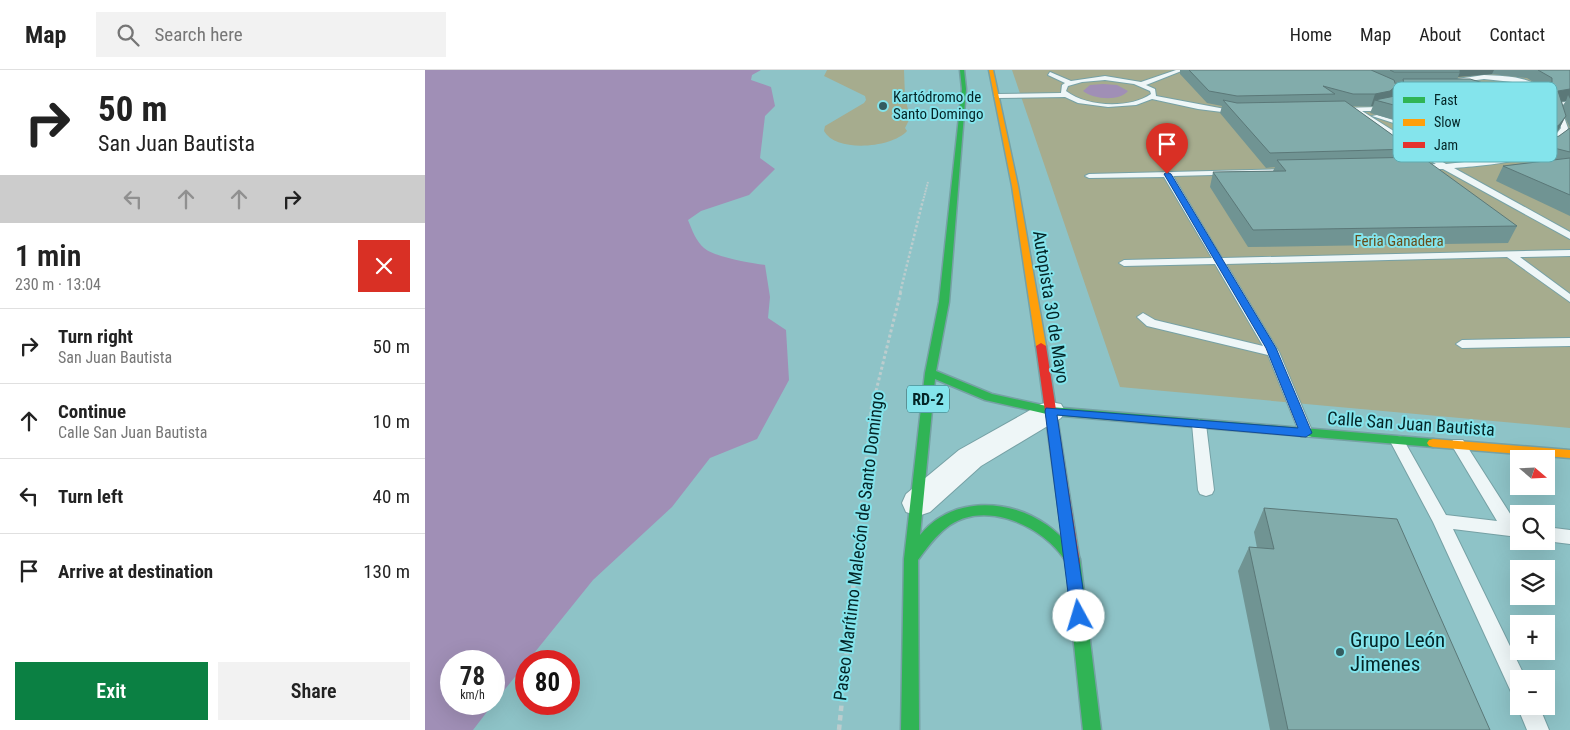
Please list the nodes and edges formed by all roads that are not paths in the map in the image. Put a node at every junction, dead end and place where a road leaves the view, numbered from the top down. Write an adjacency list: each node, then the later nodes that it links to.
1 (961, 70): 46 (main road, RD-2)
2 (991, 70): 13 (main road, Autopista 30 de Mayo)
3 (1181, 70): 9 (lane)
4 (1050, 74): 8 (lane)
5 (1371, 79): 10 (lane)
6 (1459, 82): 7 (lane)
7 (1519, 82)
8 (1070, 83): 9 (lane); 15 (lane)
9 (1141, 84): 17 (lane)
10 (1388, 86): 11 (lane); 14 (lane)
11 (1393, 86)
12 (1020, 88): 15 (lane)
13 (998, 90): 16 (lane); 47 (main road, Autopista 30 de Mayo)
14 (1393, 91)
15 (1064, 92): 16 (lane); 17 (lane)
16 (1056, 95): 20 (lane)
17 (1153, 97): 25 (lane)
18 (1393, 103): 24 (lane)
19 (1570, 103): 21 (lane)
20 (1060, 104)
21 (1557, 104)
22 (1557, 106): 28 (lane)
23 (1327, 110): 24 (lane)
24 (1356, 110): 26 (lane); 27 (lane)
25 (1244, 112)
26 (1393, 122)
27 (1393, 133)
28 (1557, 139)
29 (1440, 162): 31 (lane)
30 (1478, 162): 31 (lane)
31 (1446, 166): 32 (lane); 36 (lane)
32 (1404, 168)
33 (1299, 170): 34 (lane)
34 (1167, 174): 35 (lane); 39 (lane)
35 (1089, 176)
36 (1570, 236)
37 (1570, 253): 38 (lane)
38 (1510, 255): 39 (lane); 41 (lane)
39 (1219, 261): 40 (lane); 45 (lane)
40 (1124, 263)
41 (1570, 299)
42 (1143, 317): 45 (lane)
43 (1570, 342): 44 (lane)
44 (1461, 344)
45 (1273, 352): 49 (lane)
46 (930, 372): 47 (main road, Calle San Juan Bautista); 54 (main road, RD-2)
47 (1051, 411): 48 (main road, Calle San Juan Bautista); 54 (street); 61 (main road, Autopista 30 de Mayo)
48 (1199, 424): 49 (main road, Calle San Juan Bautista); 53 (lane)
49 (1306, 433): 50 (main road, Calle San Juan Bautista)
50 (1397, 441): 51 (main road, Calle San Juan Bautista); 55 (lane)
51 (1458, 444): 52 (main road, Calle San Juan Bautista); 56 (lane)
52 (1570, 454)
53 (1206, 490)
54 (918, 503): 60 (main road, RD-2)
55 (1441, 522): 57 (lane); 62 (lane)
56 (1510, 522)
57 (1510, 529)
58 (1555, 535): 59 (lane)
59 (1570, 537)
60 (911, 559): 61 (main road); 64 (main road, RD-2)
61 (1073, 559): 65 (main road, Autopista 30 de Mayo)
62 (1511, 670)
63 (1532, 715): 66 (lane)
64 (910, 730)
65 (1092, 730)
66 (1538, 730)

